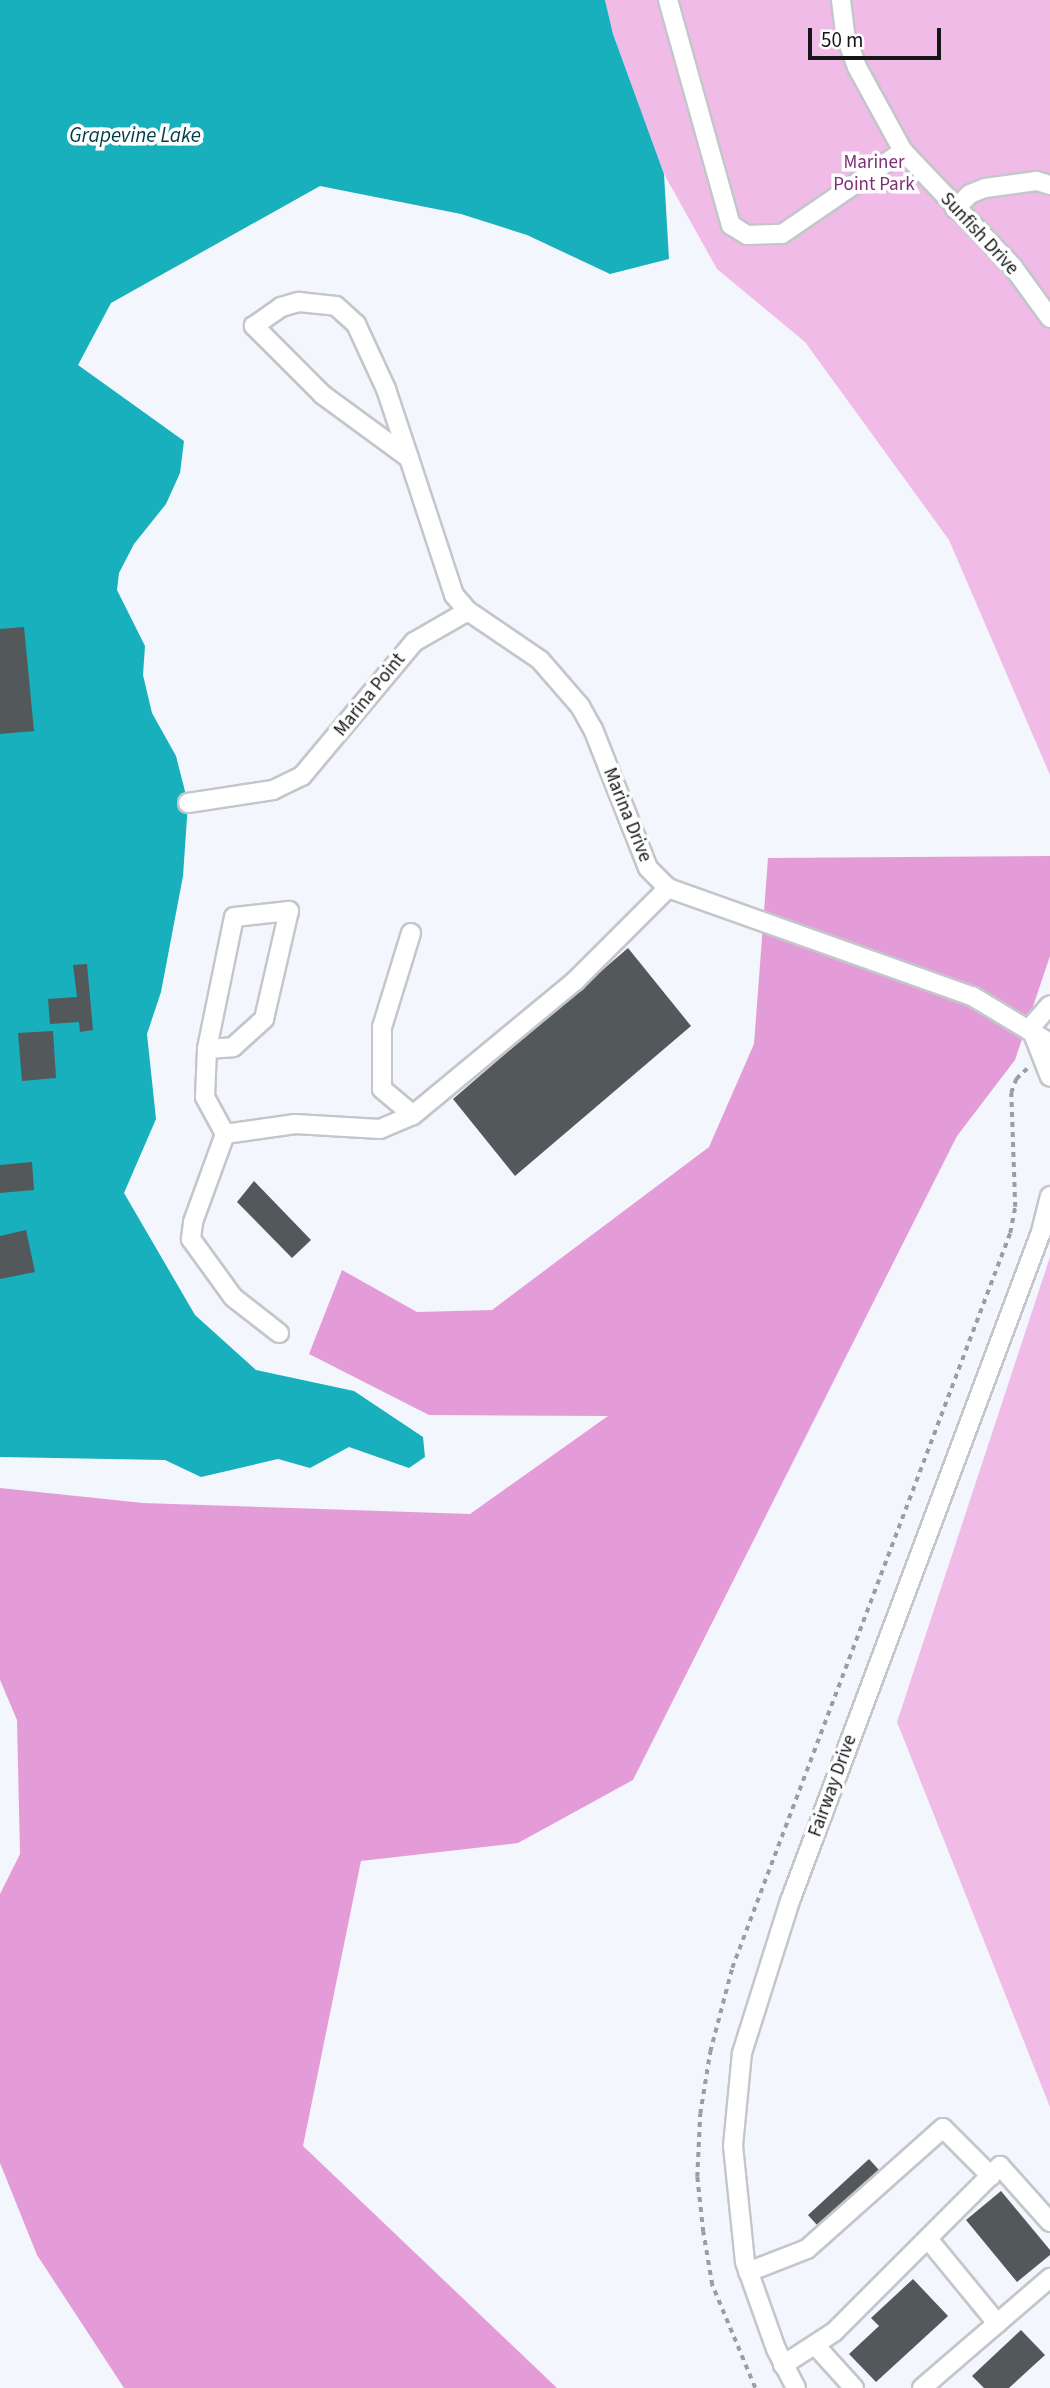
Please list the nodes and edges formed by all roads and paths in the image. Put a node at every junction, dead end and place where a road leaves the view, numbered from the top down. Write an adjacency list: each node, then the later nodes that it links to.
1 (668, 0): 3 (street)
2 (841, 0): 3 (street, Sunfish Drive)
3 (903, 151): 5 (street, Sunfish Drive)
4 (1050, 185): 5 (street)
5 (955, 209): 6 (street, Sunfish Drive)
6 (1050, 318)
7 (409, 458): 7 (street, Marina Drive); 8 (street, Marina Drive)
8 (468, 611): 9 (street, Marina Point); 10 (street, Marina Drive)
9 (188, 803)
10 (668, 888): 13 (street, Marina Drive); 17 (street)
11 (411, 933): 17 (street)
12 (1050, 1005): 13 (street)
13 (1030, 1028): 14 (street, Marina Drive); 16 (street)
14 (1050, 1043)
15 (206, 1049): 15 (street); 18 (street)
16 (1050, 1077)
17 (413, 1115): 18 (street)
18 (225, 1134): 20 (street)
19 (1050, 1196): 24 (street, Fairway Drive)
20 (279, 1333)
21 (991, 2176): 22 (street); 23 (street); 24 (street)
22 (1050, 2222)
23 (928, 2239): 26 (street); 27 (street)
24 (748, 2272): 28 (street, Fairway Drive)
25 (1050, 2278): 26 (street)
26 (997, 2323): 31 (street)
27 (815, 2345): 28 (street); 30 (street)
28 (783, 2365): 29 (street, Fairway Drive)
29 (796, 2388)
30 (854, 2388)
31 (922, 2388)

